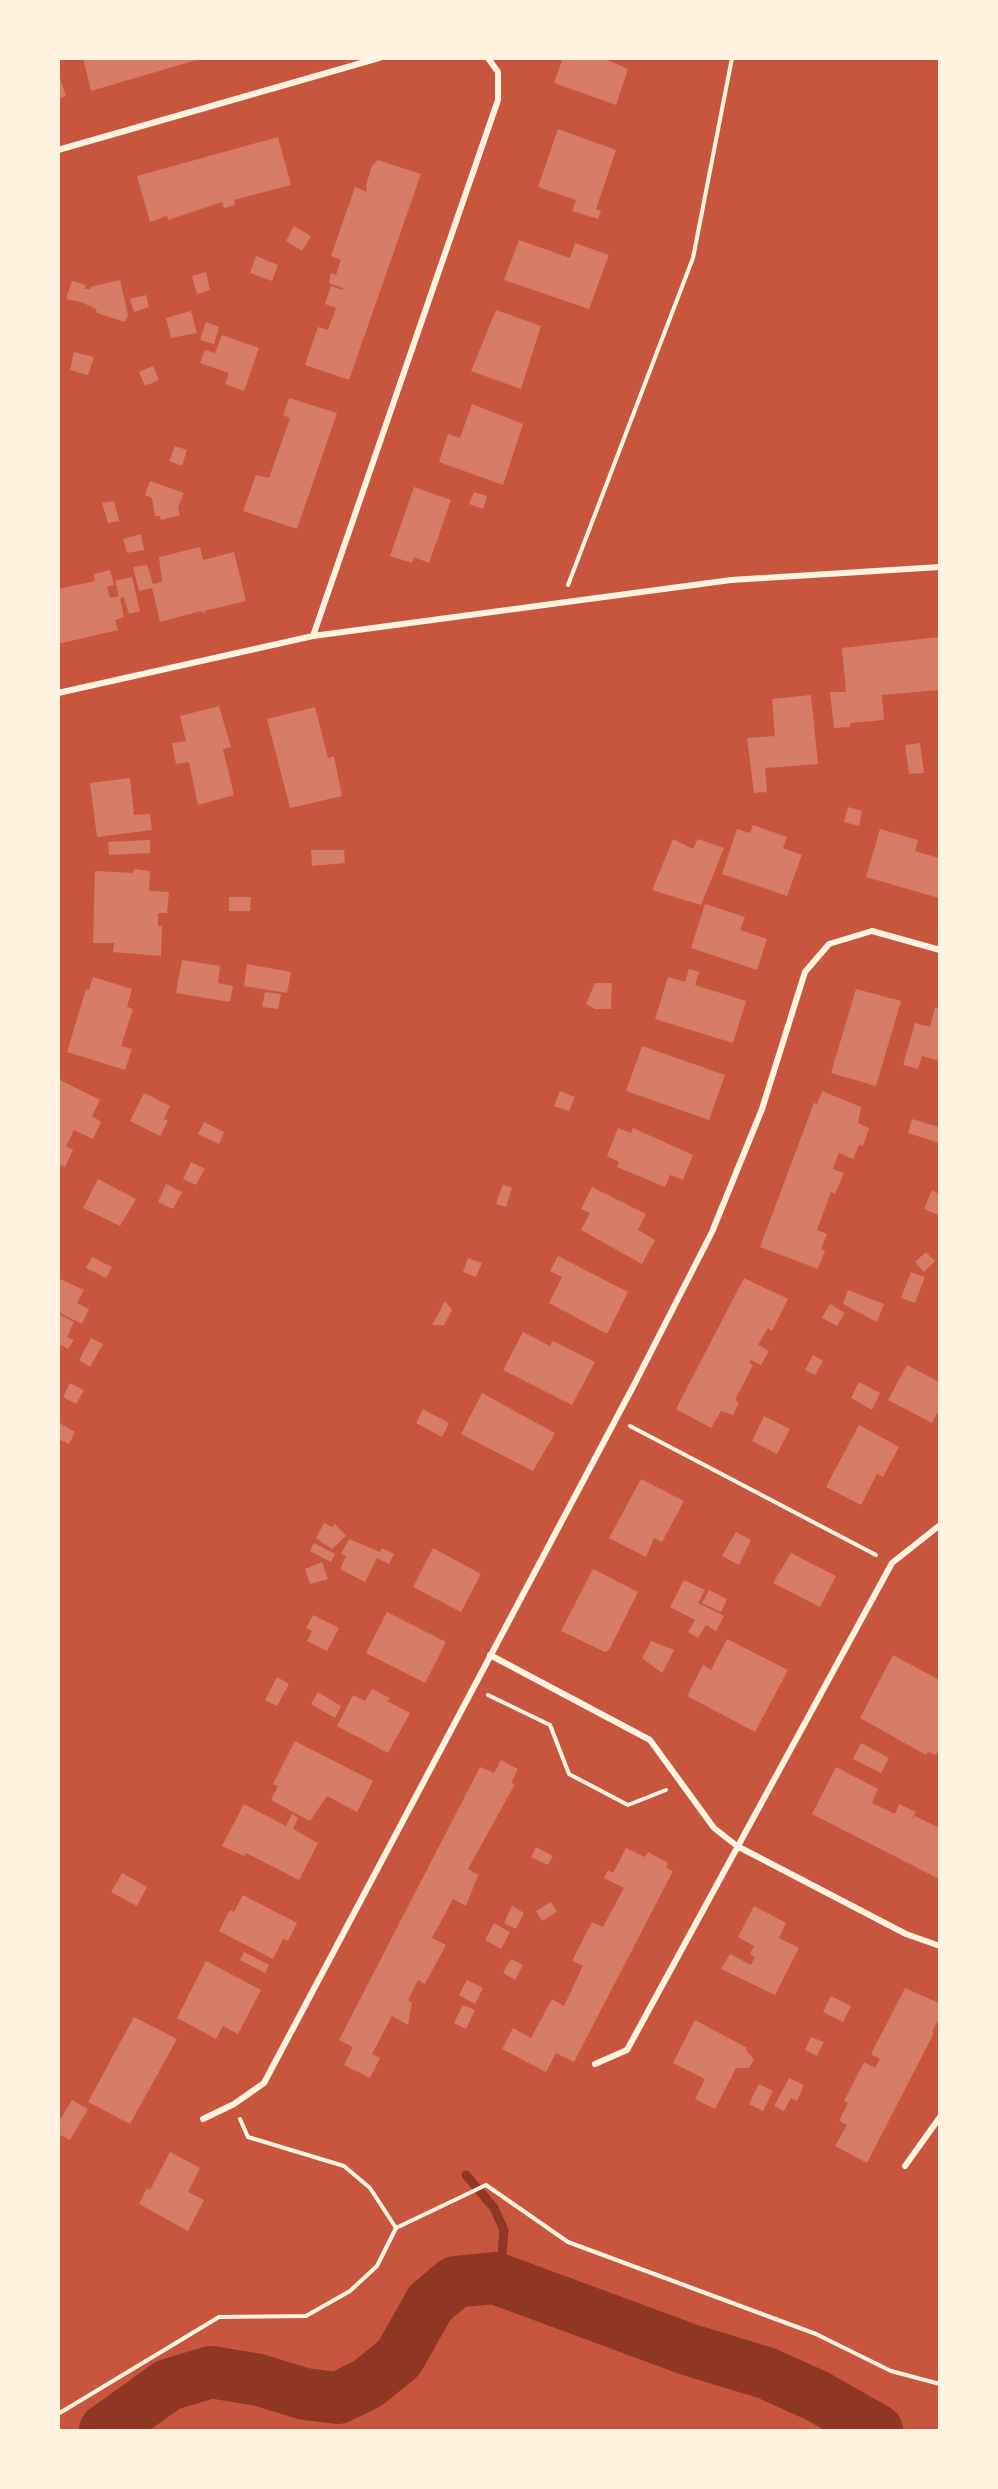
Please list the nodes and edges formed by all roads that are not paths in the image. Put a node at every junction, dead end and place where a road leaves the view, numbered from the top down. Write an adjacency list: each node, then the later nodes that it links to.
1 (379, 58): 3 (street)
2 (488, 58): 5 (street)
3 (58, 150)
4 (939, 567): 5 (street)
5 (313, 636): 6 (street)
6 (58, 693)
7 (939, 950): 9 (street)
8 (939, 1525): 10 (street)
9 (490, 1655): 10 (street); 14 (street)
10 (737, 1846): 11 (street); 12 (street)
11 (939, 1946)
12 (595, 2064)
13 (939, 2117): 15 (street)
14 (203, 2119)
15 (905, 2166)

